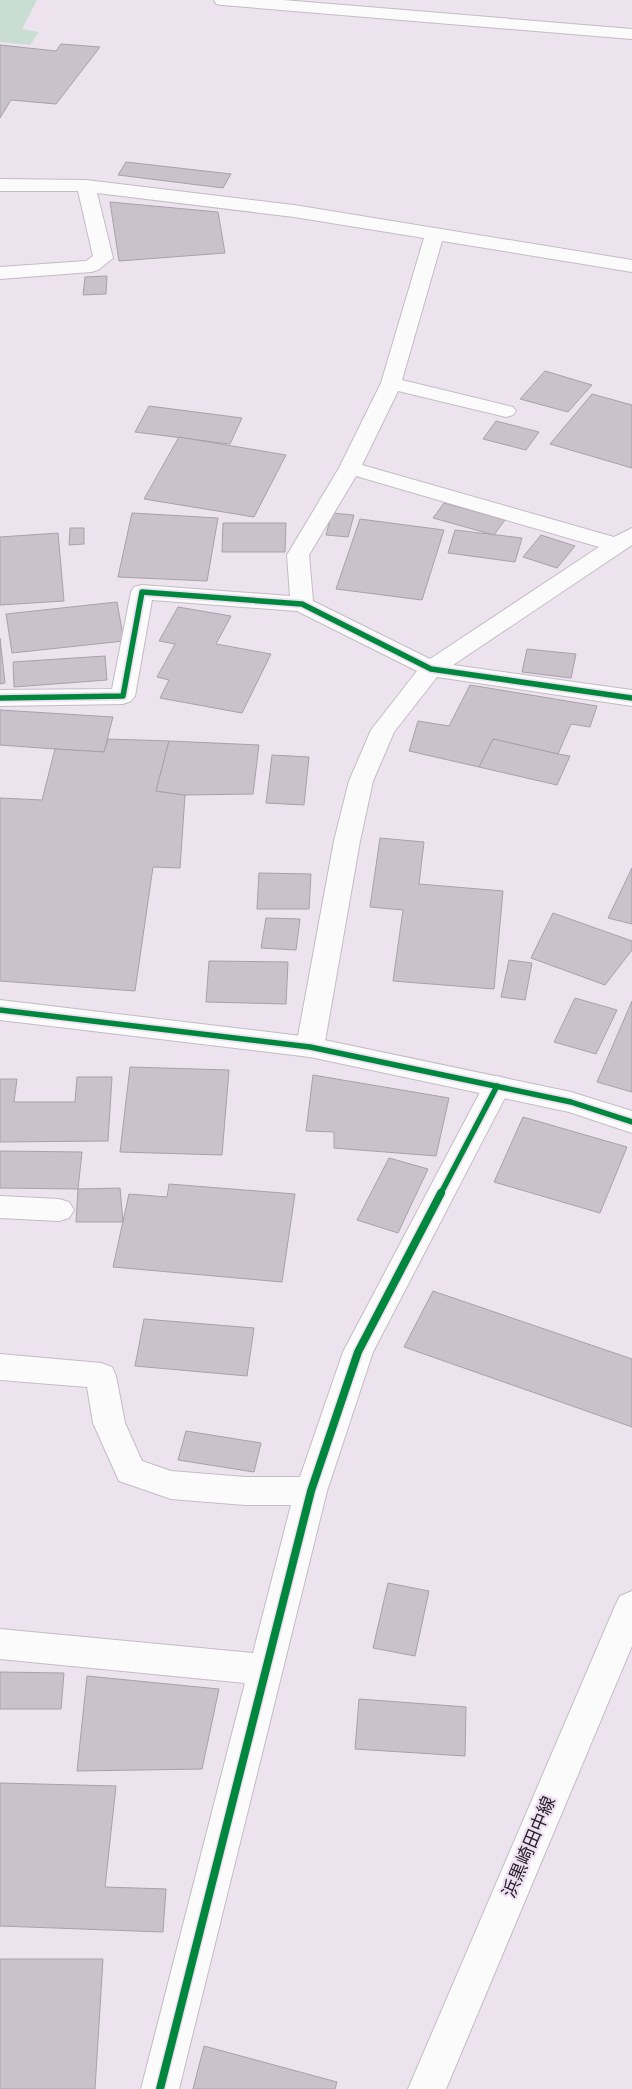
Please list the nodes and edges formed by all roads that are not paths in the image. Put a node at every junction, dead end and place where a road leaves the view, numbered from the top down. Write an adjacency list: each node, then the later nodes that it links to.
1 (222, 0): 2 (street)
2 (632, 34)
3 (0, 185): 4 (street)
4 (86, 186): 5 (street); 7 (street)
5 (435, 233): 6 (street); 8 (street)
6 (632, 266)
7 (0, 273)
8 (391, 384): 9 (street); 10 (street)
9 (506, 411)
10 (350, 468): 11 (street); 12 (street)
11 (625, 540): 13 (street)
12 (302, 604): 13 (street); 14 (street)
13 (431, 670): 15 (street); 17 (street)
14 (0, 698)
15 (632, 698)
16 (0, 1010): 17 (street)
17 (310, 1047): 18 (street)
18 (497, 1086): 19 (street); 23 (street)
19 (632, 1122)
20 (0, 1207): 21 (street)
21 (59, 1210)
22 (0, 1367): 23 (street)
23 (311, 1491): 26 (street)
24 (632, 1606): 28 (street, 浜黒崎田中線)
25 (0, 1644): 26 (street)
26 (266, 1670): 27 (street)
27 (160, 2089)
28 (427, 2089)

